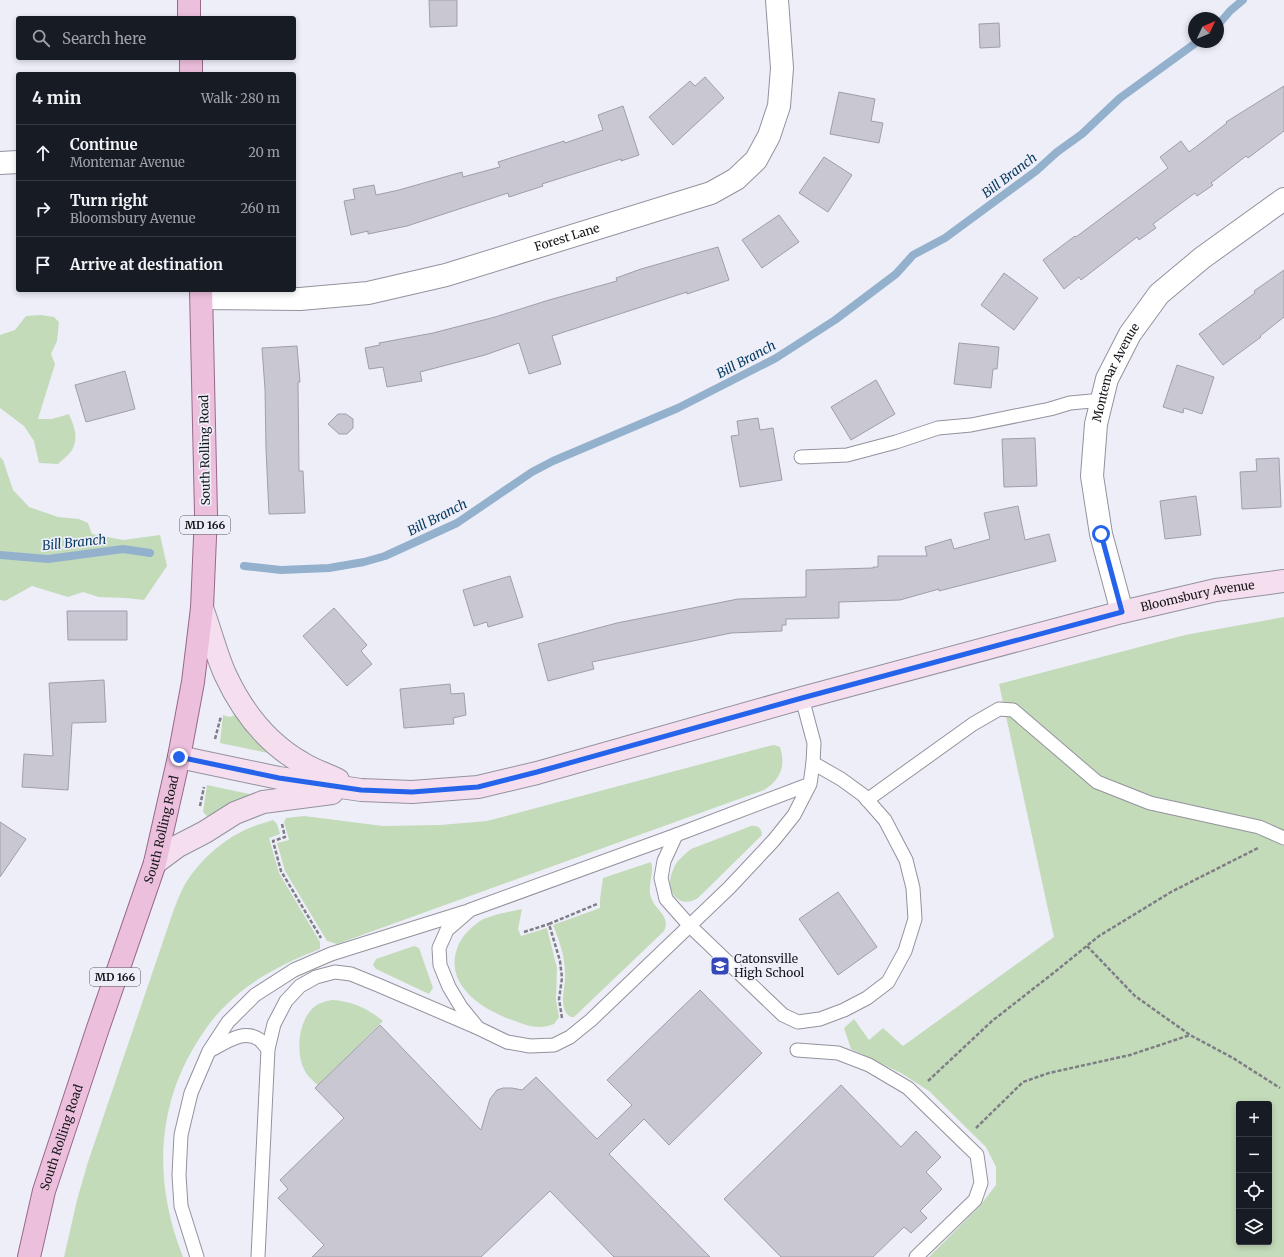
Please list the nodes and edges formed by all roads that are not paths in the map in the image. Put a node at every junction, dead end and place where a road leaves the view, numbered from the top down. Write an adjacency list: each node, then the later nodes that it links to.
1 (189, 0): 3 (main road)
2 (777, 0): 9 (street, Forest Lane)
3 (190, 16)
4 (191, 60): 5 (main road)
5 (191, 72)
6 (16, 162): 7 (street)
7 (0, 163)
8 (1284, 199): 10 (street, Montemar Avenue)
9 (202, 294): 13 (main road, South Rolling Road / MD 166)
10 (1102, 400): 11 (lane); 14 (street, Montemar Avenue)
11 (801, 457)
12 (1284, 581): 14 (main road, Bloomsbury Avenue)
13 (202, 608): 16 (main road, South Rolling Road / MD 166); 19 (main road)
14 (1122, 612): 15 (main road, Bloomsbury Avenue)
15 (802, 698): 17 (lane); 19 (main road, Bloomsbury Avenue)
16 (179, 757): 19 (main road, Bloomsbury Avenue); 23 (main road, South Rolling Road / MD 166)
17 (813, 763): 18 (lane); 20 (lane)
18 (810, 784): 21 (lane); 25 (lane)
19 (361, 790): 23 (main road)
20 (867, 800): 22 (lane); 25 (lane)
21 (676, 835): 24 (lane); 25 (lane)
22 (1283, 838)
23 (155, 863): 30 (main road, South Rolling Road / MD 166)
24 (470, 910): 26 (lane); 29 (lane)
25 (689, 925): 26 (lane)
26 (478, 1028): 27 (lane)
27 (268, 1049): 29 (lane); 32 (lane)
28 (797, 1050): 33 (lane)
29 (209, 1052): 31 (lane)
30 (29, 1257)
31 (197, 1257)
32 (258, 1257)
33 (916, 1257)

